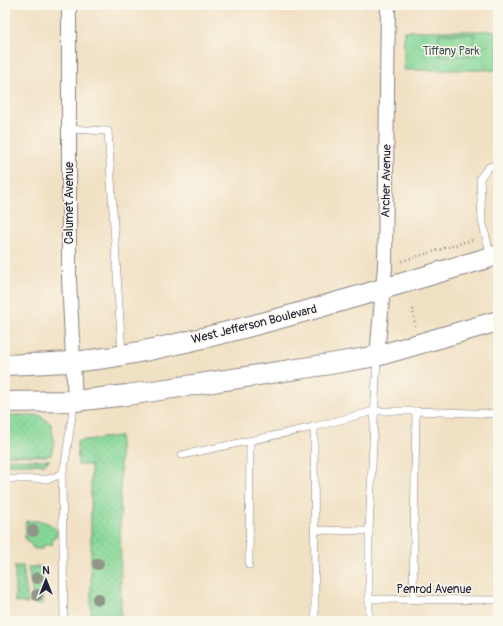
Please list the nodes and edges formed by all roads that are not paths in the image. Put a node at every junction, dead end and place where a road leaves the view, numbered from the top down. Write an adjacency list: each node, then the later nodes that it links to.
1 (70, 5): 3 (street, Calumet Avenue)
2 (388, 5): 6 (street, Archer Avenue)
3 (68, 129): 8 (lane); 10 (street, Calumet Avenue)
4 (498, 164): 5 (lane)
5 (494, 256): 6 (main road, West Jefferson Boulevard)
6 (383, 290): 8 (main road, West Jefferson Boulevard); 9 (street, Archer Avenue)
7 (498, 321): 9 (main road)
8 (122, 356): 10 (main road, West Jefferson Boulevard)
9 (377, 356): 12 (main road); 14 (lane)
10 (74, 362): 11 (main road, West Jefferson Boulevard); 12 (street, Calumet Avenue)
11 (5, 365)
12 (75, 400): 13 (main road); 20 (lane)
13 (5, 402)
14 (374, 410): 15 (lane); 17 (lane); 23 (lane)
15 (416, 410): 16 (lane); 26 (lane)
16 (498, 414)
17 (314, 427): 18 (lane); 22 (lane)
18 (250, 441): 19 (lane); 24 (lane)
19 (182, 455)
20 (62, 474): 21 (lane); 28 (lane)
21 (5, 479)
22 (314, 530): 23 (lane); 29 (lane)
23 (369, 531): 25 (lane)
24 (249, 564)
25 (369, 599): 26 (lane, Penrod Avenue); 30 (lane)
26 (413, 600): 27 (lane, Penrod Avenue)
27 (498, 600)
28 (64, 621)
29 (314, 621)
30 (369, 621)

